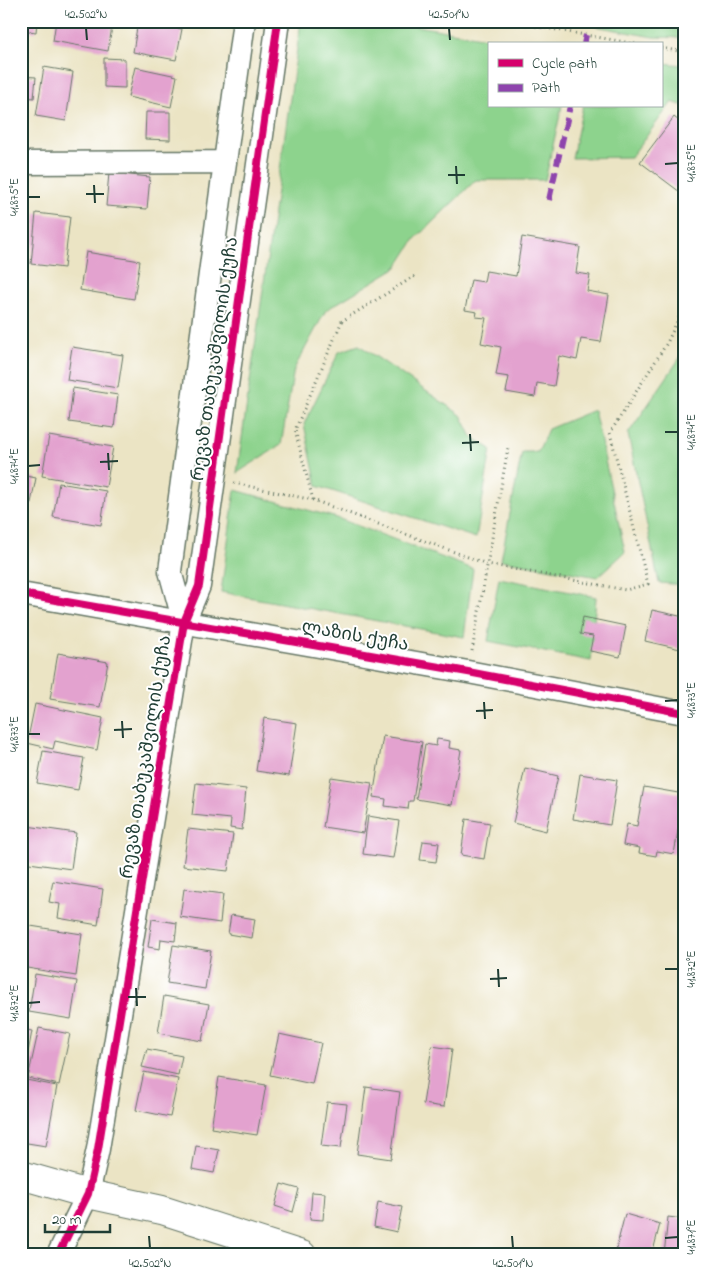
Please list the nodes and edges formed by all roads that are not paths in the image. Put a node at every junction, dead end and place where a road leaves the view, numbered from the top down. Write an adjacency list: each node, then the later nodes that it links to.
1 (244, 21): 3 (street, რევაზ თაბუკაშვილის ქუჩა)
2 (278, 21): 6 (street, რევაზ თაბუკაშვილის ქუჩა)
3 (224, 162): 4 (street); 6 (street, რევაზ თაბუკაშვილის ქუჩა)
4 (21, 163)
5 (21, 594): 6 (street, ლაზის ქუჩა)
6 (184, 622): 7 (street, ლაზის ქუჩა); 9 (street, რევაზ თაბუკაშვილის ქუჩა)
7 (684, 713)
8 (21, 1175): 9 (main road)
9 (88, 1194): 10 (street, რევაზ თაბუკაშვილის ქუჩა); 11 (main road)
10 (58, 1255)
11 (302, 1255)

